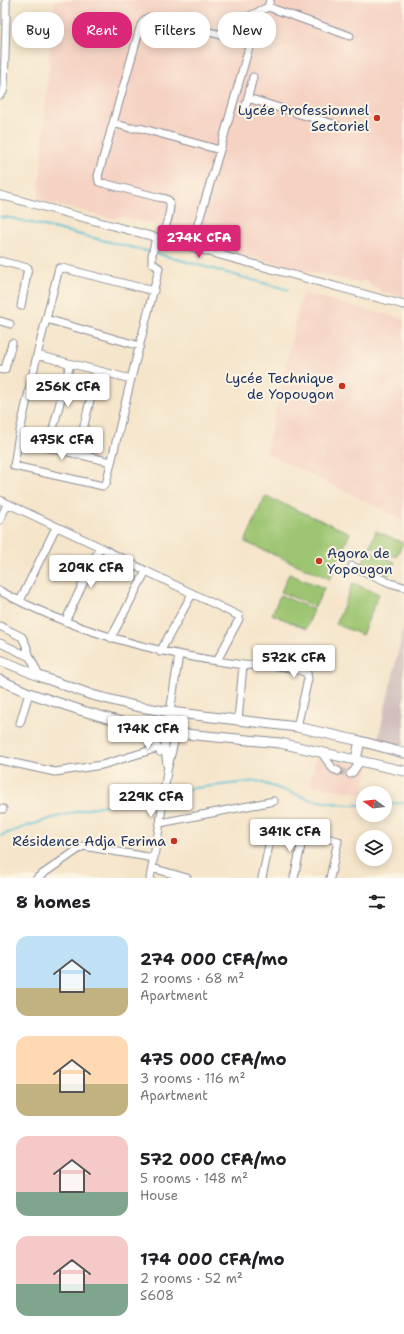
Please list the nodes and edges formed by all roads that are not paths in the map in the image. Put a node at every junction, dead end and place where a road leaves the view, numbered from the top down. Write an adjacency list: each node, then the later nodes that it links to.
1 (6, 0): 8 (street)
2 (269, 4): 3 (street); 5 (street)
3 (256, 12)
4 (218, 34): 13 (street)
5 (350, 36)
6 (249, 48): 15 (street)
7 (253, 77): 9 (street)
8 (0, 95)
9 (248, 98): 10 (street); 11 (street)
10 (245, 109)
11 (286, 110)
12 (296, 113): 14 (street)
13 (113, 123): 15 (street); 17 (street)
14 (337, 125)
15 (220, 150): 18 (street)
16 (0, 195): 17 (street)
17 (159, 238): 18 (street); 20 (street)
18 (191, 247): 21 (street)
19 (0, 261): 22 (street)
20 (154, 291): 23 (street); 27 (street)
21 (404, 305)
22 (21, 306)
23 (46, 319): 27 (street); 28 (street)
24 (0, 321): 25 (street)
25 (10, 324)
26 (12, 343): 30 (street)
27 (140, 346): 32 (street)
28 (37, 355): 29 (street); 33 (street)
29 (70, 364): 31 (street); 34 (street)
30 (0, 369)
31 (98, 371): 32 (street); 35 (street)
32 (131, 379): 36 (street)
33 (18, 440): 34 (street); 36 (street)
34 (48, 448): 35 (street)
35 (77, 454): 36 (street)
36 (110, 462)
37 (0, 500): 38 (street)
38 (7, 504): 39 (street); 40 (street)
39 (0, 520)
40 (56, 527): 41 (street); 47 (street)
41 (100, 547): 43 (street); 48 (street)
42 (352, 566): 44 (street)
43 (146, 572): 46 (street); 50 (street)
44 (404, 587)
45 (0, 591): 47 (street)
46 (192, 594): 52 (street); 56 (street)
47 (20, 602): 48 (street)
48 (65, 622): 50 (street)
49 (0, 626): 54 (street)
50 (111, 638): 52 (street)
51 (0, 643): 54 (street)
52 (160, 652): 53 (street)
53 (179, 655): 56 (street); 61 (street)
54 (30, 658): 58 (street)
55 (0, 660): 58 (main road)
56 (217, 662): 57 (street)
57 (243, 665): 62 (street); 65 (street)
58 (39, 676): 61 (main road)
59 (0, 680): 60 (main road)
60 (29, 692): 63 (street); 64 (main road)
61 (170, 712): 62 (main road); 66 (street); 67 (street)
62 (238, 721): 65 (main road)
63 (20, 723)
64 (132, 725): 66 (main road); 69 (street)
65 (297, 727): 68 (main road)
66 (165, 731): 67 (main road); 74 (street)
67 (175, 733): 70 (main road); 74 (street)
68 (360, 741): 71 (main road); 73 (main road)
69 (158, 748): 72 (street); 74 (street)
70 (321, 752): 73 (main road); 75 (street)
71 (404, 753)
72 (0, 760)
73 (358, 760): 76 (main road); 77 (street)
74 (167, 771): 79 (street)
75 (338, 771)
76 (404, 771)
77 (350, 774)
78 (274, 801): 79 (street)
79 (160, 823): 81 (street)
80 (304, 832): 86 (street); 87 (street); 88 (street)
81 (154, 858): 82 (street); 83 (street)
82 (152, 868): 84 (street); 85 (street)
83 (37, 878)
84 (150, 878)
85 (187, 878)
86 (262, 878)
87 (294, 878)
88 (330, 878)

